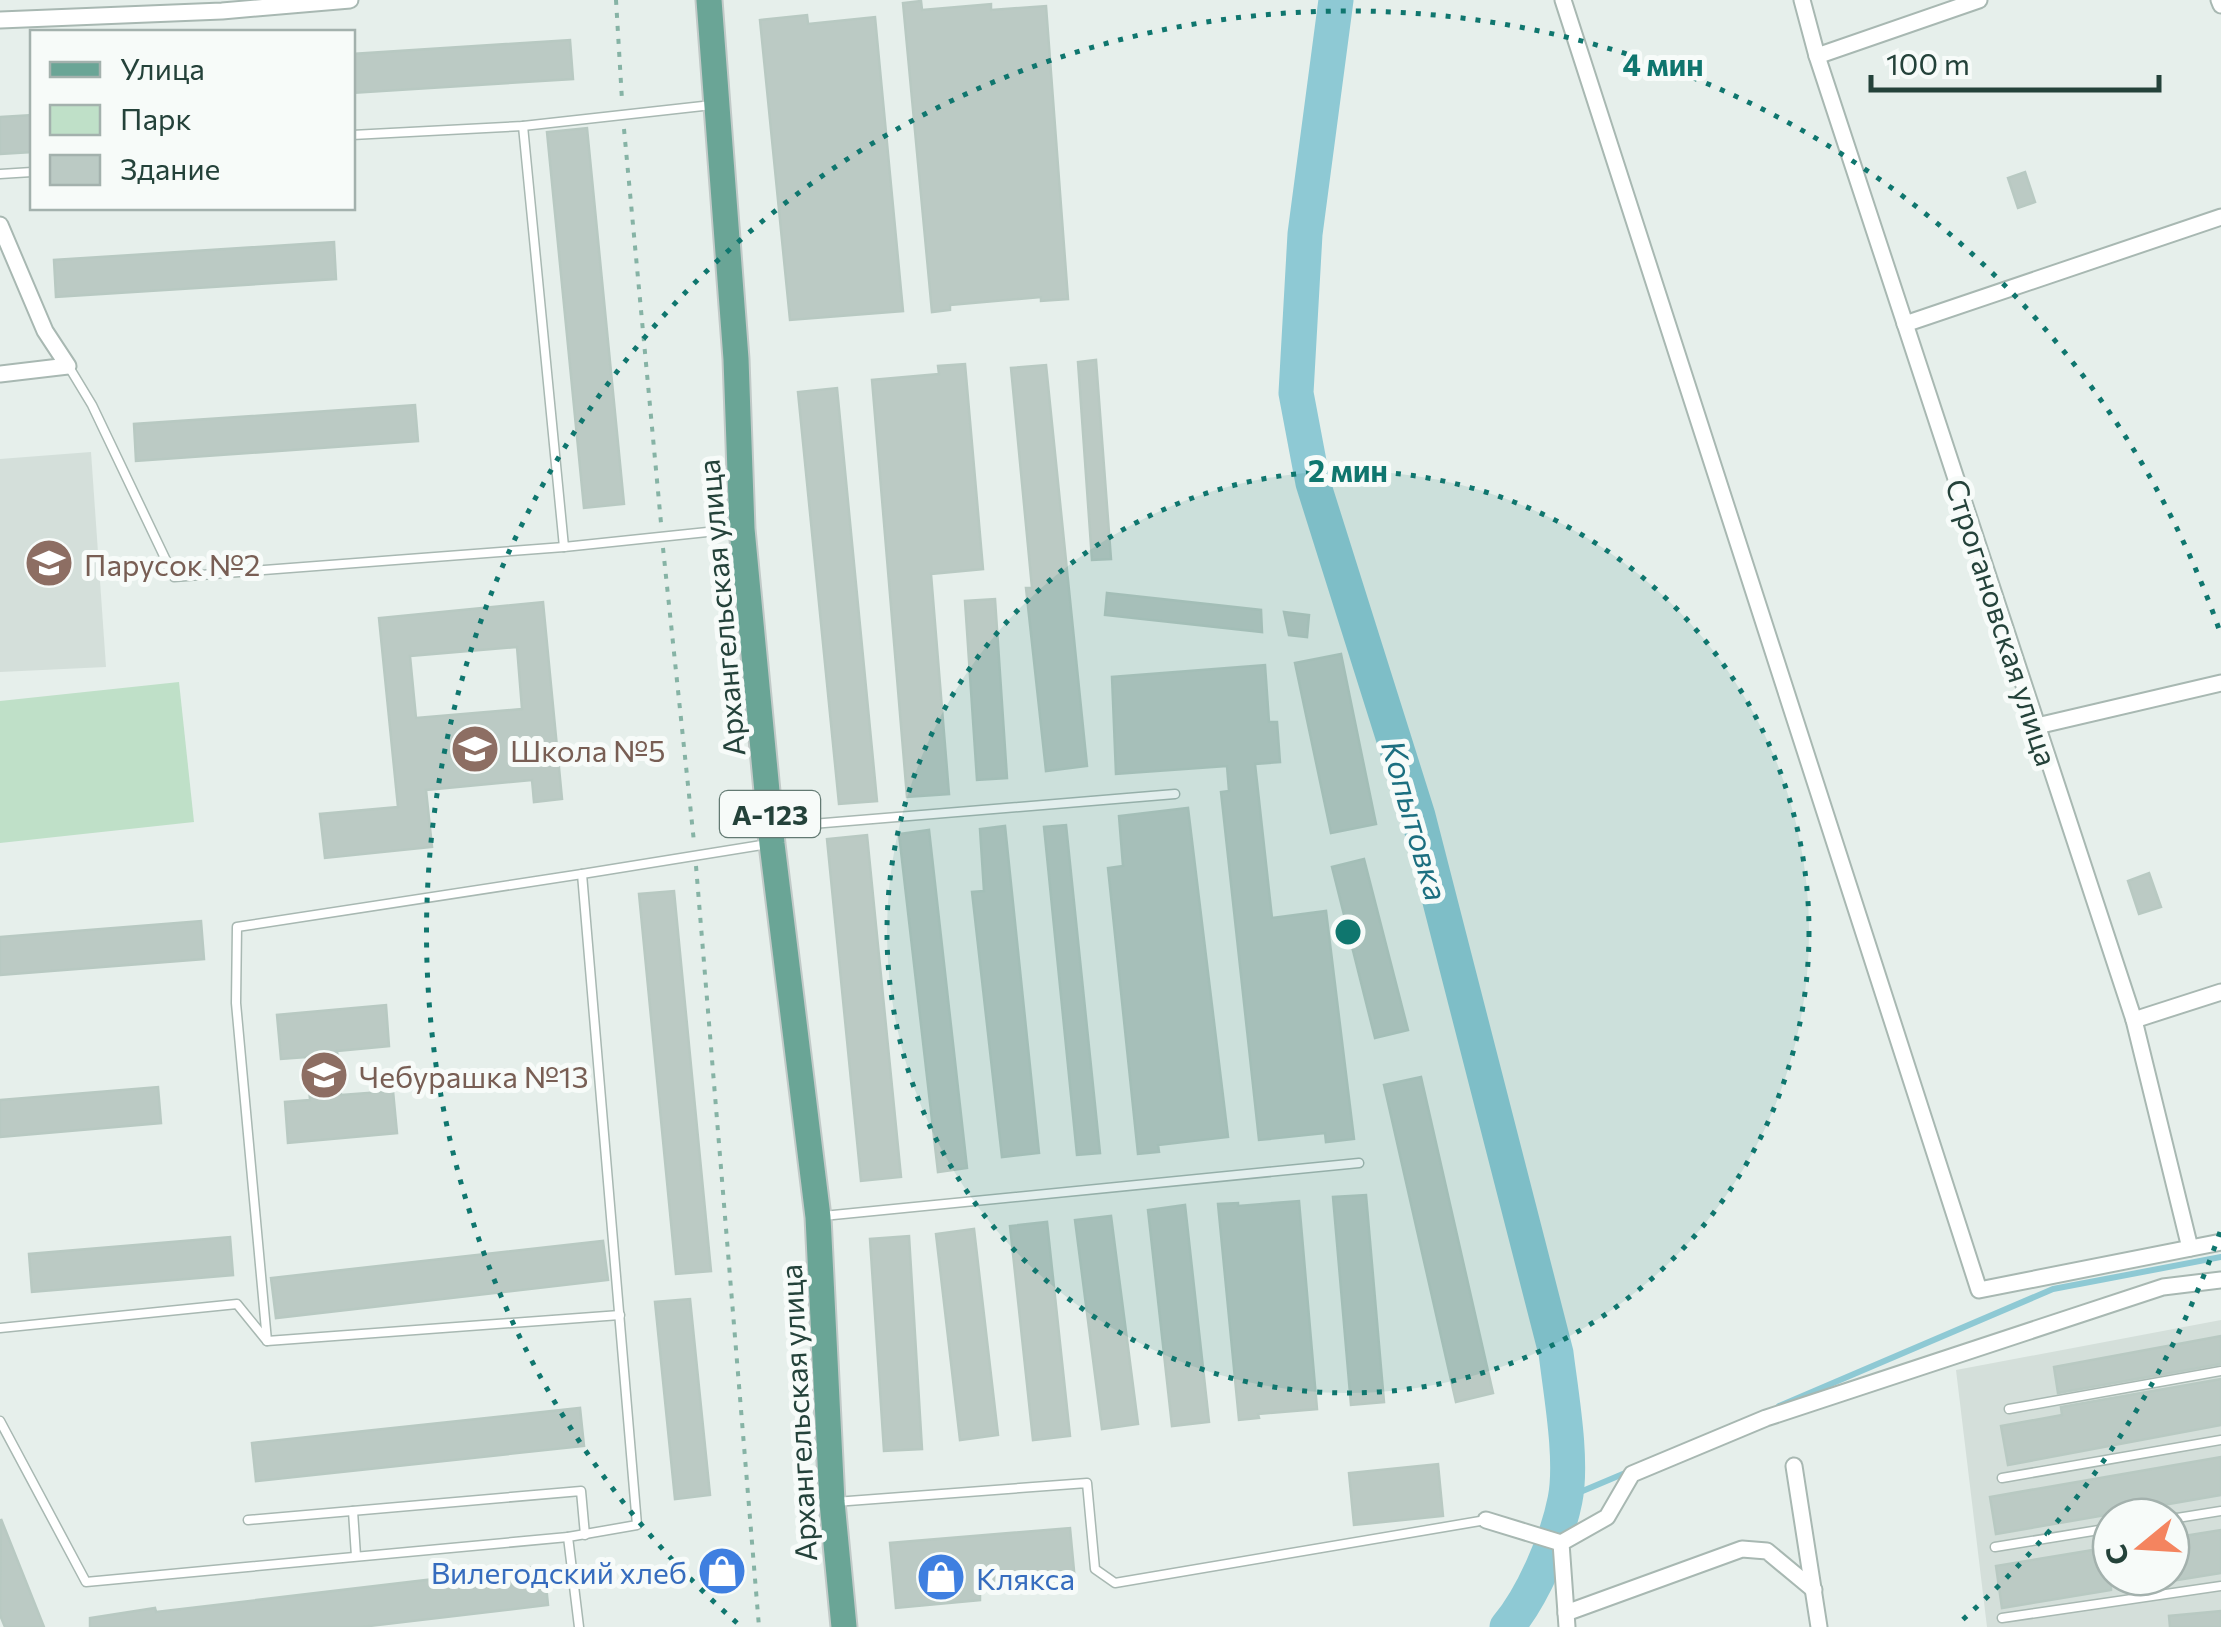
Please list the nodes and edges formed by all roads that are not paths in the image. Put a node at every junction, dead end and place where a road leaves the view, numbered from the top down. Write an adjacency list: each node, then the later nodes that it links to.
1 (350, 0): 6 (street)
2 (709, 0): 9 (main road, Архангельская улица / А-123)
3 (1563, 0): 31 (street)
4 (1802, 0): 8 (street, Строгановская улица)
5 (1979, 0): 8 (street)
6 (222, 6): 7 (street)
7 (0, 20)
8 (1817, 56): 16 (street, Строгановская улица)
9 (715, 105): 10 (lane); 19 (main road, Архангельская улица / А-123)
10 (523, 126): 11 (lane); 20 (lane)
11 (355, 135)
12 (30, 172): 13 (lane)
13 (0, 174)
14 (2221, 217): 16 (street)
15 (0, 225): 17 (street)
16 (1905, 324): 22 (street, Строгановская улица)
17 (68, 366): 18 (street); 20 (lane)
18 (0, 374)
19 (742, 529): 20 (lane); 24 (main road, Архангельская улица / А-123)
20 (564, 546)
21 (2221, 683): 22 (street)
22 (2038, 726): 27 (street, Строгановская улица)
23 (1175, 794): 24 (lane)
24 (772, 835): 25 (lane); 29 (main road, Архангельская улица / А-123)
25 (582, 874): 33 (lane); 35 (lane)
26 (2221, 992): 27 (street)
27 (2134, 1020): 31 (street, Строгановская улица)
28 (1359, 1163): 29 (lane)
29 (818, 1217): 42 (main road, Архангельская улица / А-123)
30 (2221, 1242): 31 (street)
31 (2190, 1248)
32 (2221, 1280): 51 (street)
33 (620, 1315): 35 (lane); 49 (lane)
34 (0, 1328): 35 (lane)
35 (267, 1341)
36 (2221, 1371): 37 (lane)
37 (2009, 1410)
38 (0, 1421): 53 (lane)
39 (2221, 1440): 41 (lane)
40 (1794, 1466): 55 (street)
41 (2002, 1478)
42 (832, 1502): 47 (lane); 59 (main road, Архангельская улица / А-123)
43 (352, 1511): 46 (lane); 49 (lane); 53 (lane)
44 (2221, 1511): 45 (lane)
45 (2191, 1516)
46 (248, 1520)
47 (1486, 1520): 51 (street)
48 (2091, 1531): 52 (lane)
49 (585, 1534): 50 (lane)
50 (568, 1536): 53 (lane); 58 (lane)
51 (1561, 1542): 56 (street)
52 (1995, 1547)
53 (356, 1556)
54 (2221, 1586): 57 (lane)
55 (1814, 1590): 56 (street); 60 (street)
56 (1566, 1616)
57 (2002, 1618)
58 (579, 1627)
59 (844, 1627)
60 (1819, 1627)

